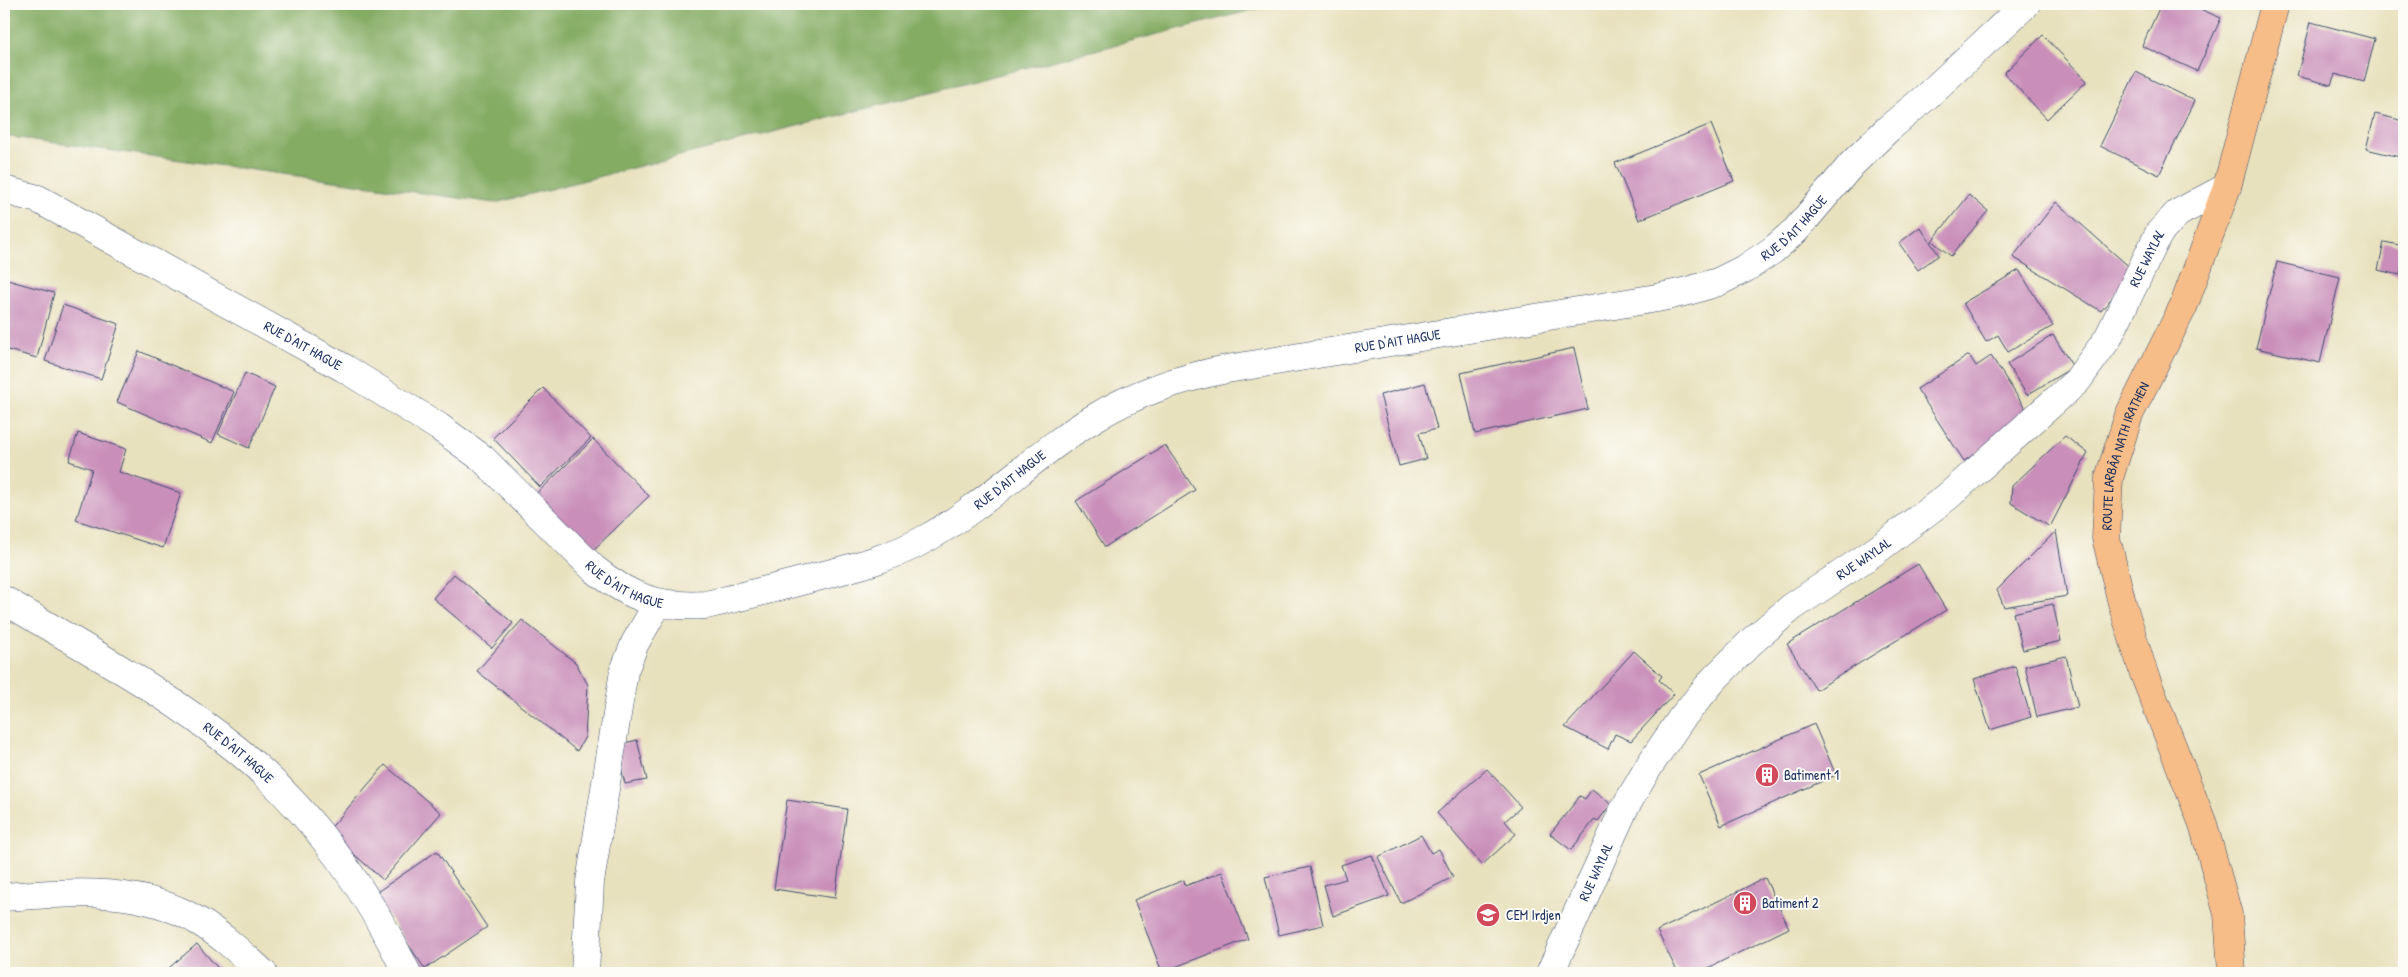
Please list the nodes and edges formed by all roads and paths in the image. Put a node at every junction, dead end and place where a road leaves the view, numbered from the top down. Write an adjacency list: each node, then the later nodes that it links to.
1 (2026, 4): 6 (street, RUE D'AIT HAGUE)
2 (2275, 4): 3 (main road, ROUTE LARBÂA NATH IRATHEN)
3 (2227, 187): 11 (street, RUE WAYLAL); 12 (main road, ROUTE LARBÂA NATH IRATHEN)
4 (4, 190): 6 (street, RUE D'AIT HAGUE)
5 (4, 600): 9 (street, RUE D'AIT HAGUE)
6 (658, 603): 10 (street)
7 (4, 897): 8 (street)
8 (263, 973)
9 (408, 973)
10 (585, 973)
11 (1550, 973)
12 (2232, 973)

